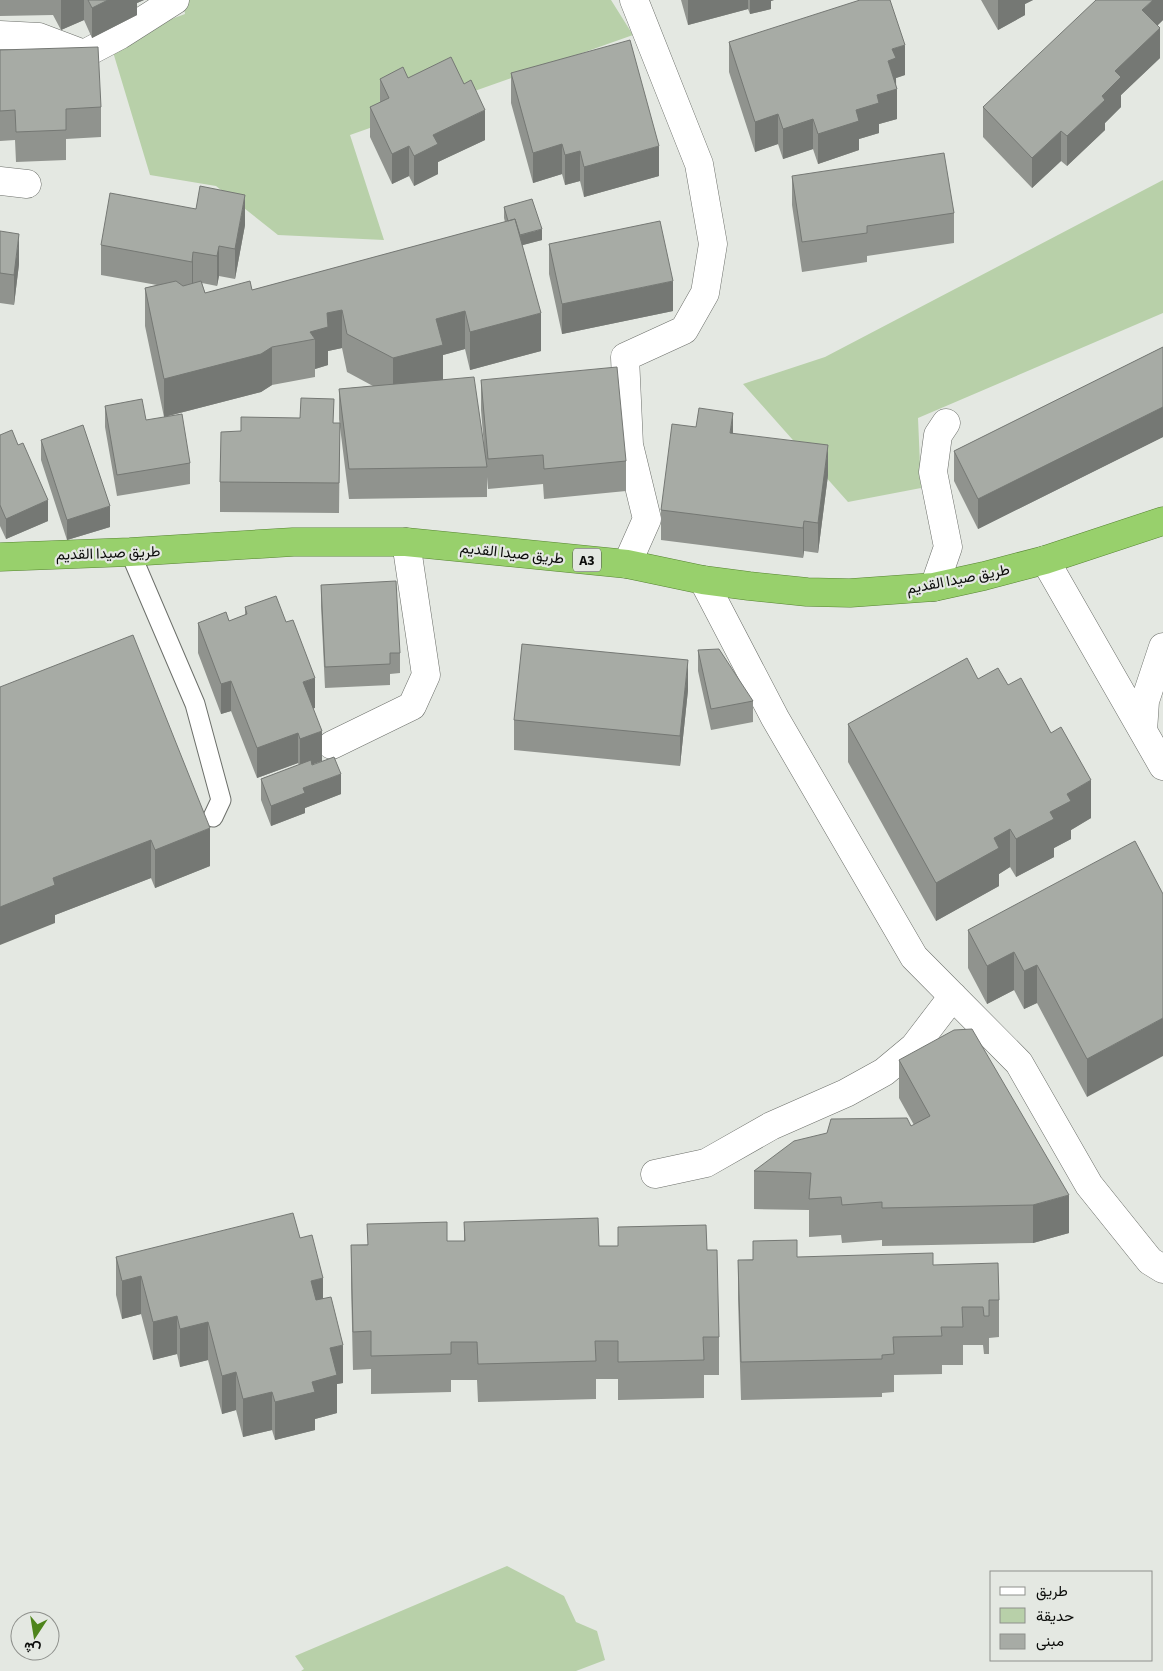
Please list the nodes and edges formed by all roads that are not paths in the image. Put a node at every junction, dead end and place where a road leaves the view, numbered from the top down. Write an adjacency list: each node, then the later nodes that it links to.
1 (175, 0): 3 (street)
2 (634, 0): 12 (street)
3 (0, 35)
4 (0, 181): 5 (street)
5 (28, 184)
6 (946, 423): 14 (street)
7 (1163, 521): 11 (highway, طريق صيدا القديم / A3)
8 (406, 542): 9 (highway, طريق صيدا القديم / A3); 12 (highway, طريق صيدا القديم / A3); 17 (street)
9 (130, 552): 10 (highway, طريق صيدا القديم / A3); 19 (lane)
10 (0, 557)
11 (1045, 560): 14 (highway, طريق صيدا القديم / A3); 16 (street)
12 (627, 564): 13 (highway, طريق صيدا القديم / A3)
13 (703, 580): 14 (highway, طريق صيدا القديم / A3); 20 (street)
14 (934, 587)
15 (1163, 647): 16 (street)
16 (1143, 730): 18 (street)
17 (332, 744)
18 (1163, 766)
19 (213, 818)
20 (953, 996): 21 (street); 22 (street)
21 (655, 1174)
22 (1163, 1268)

